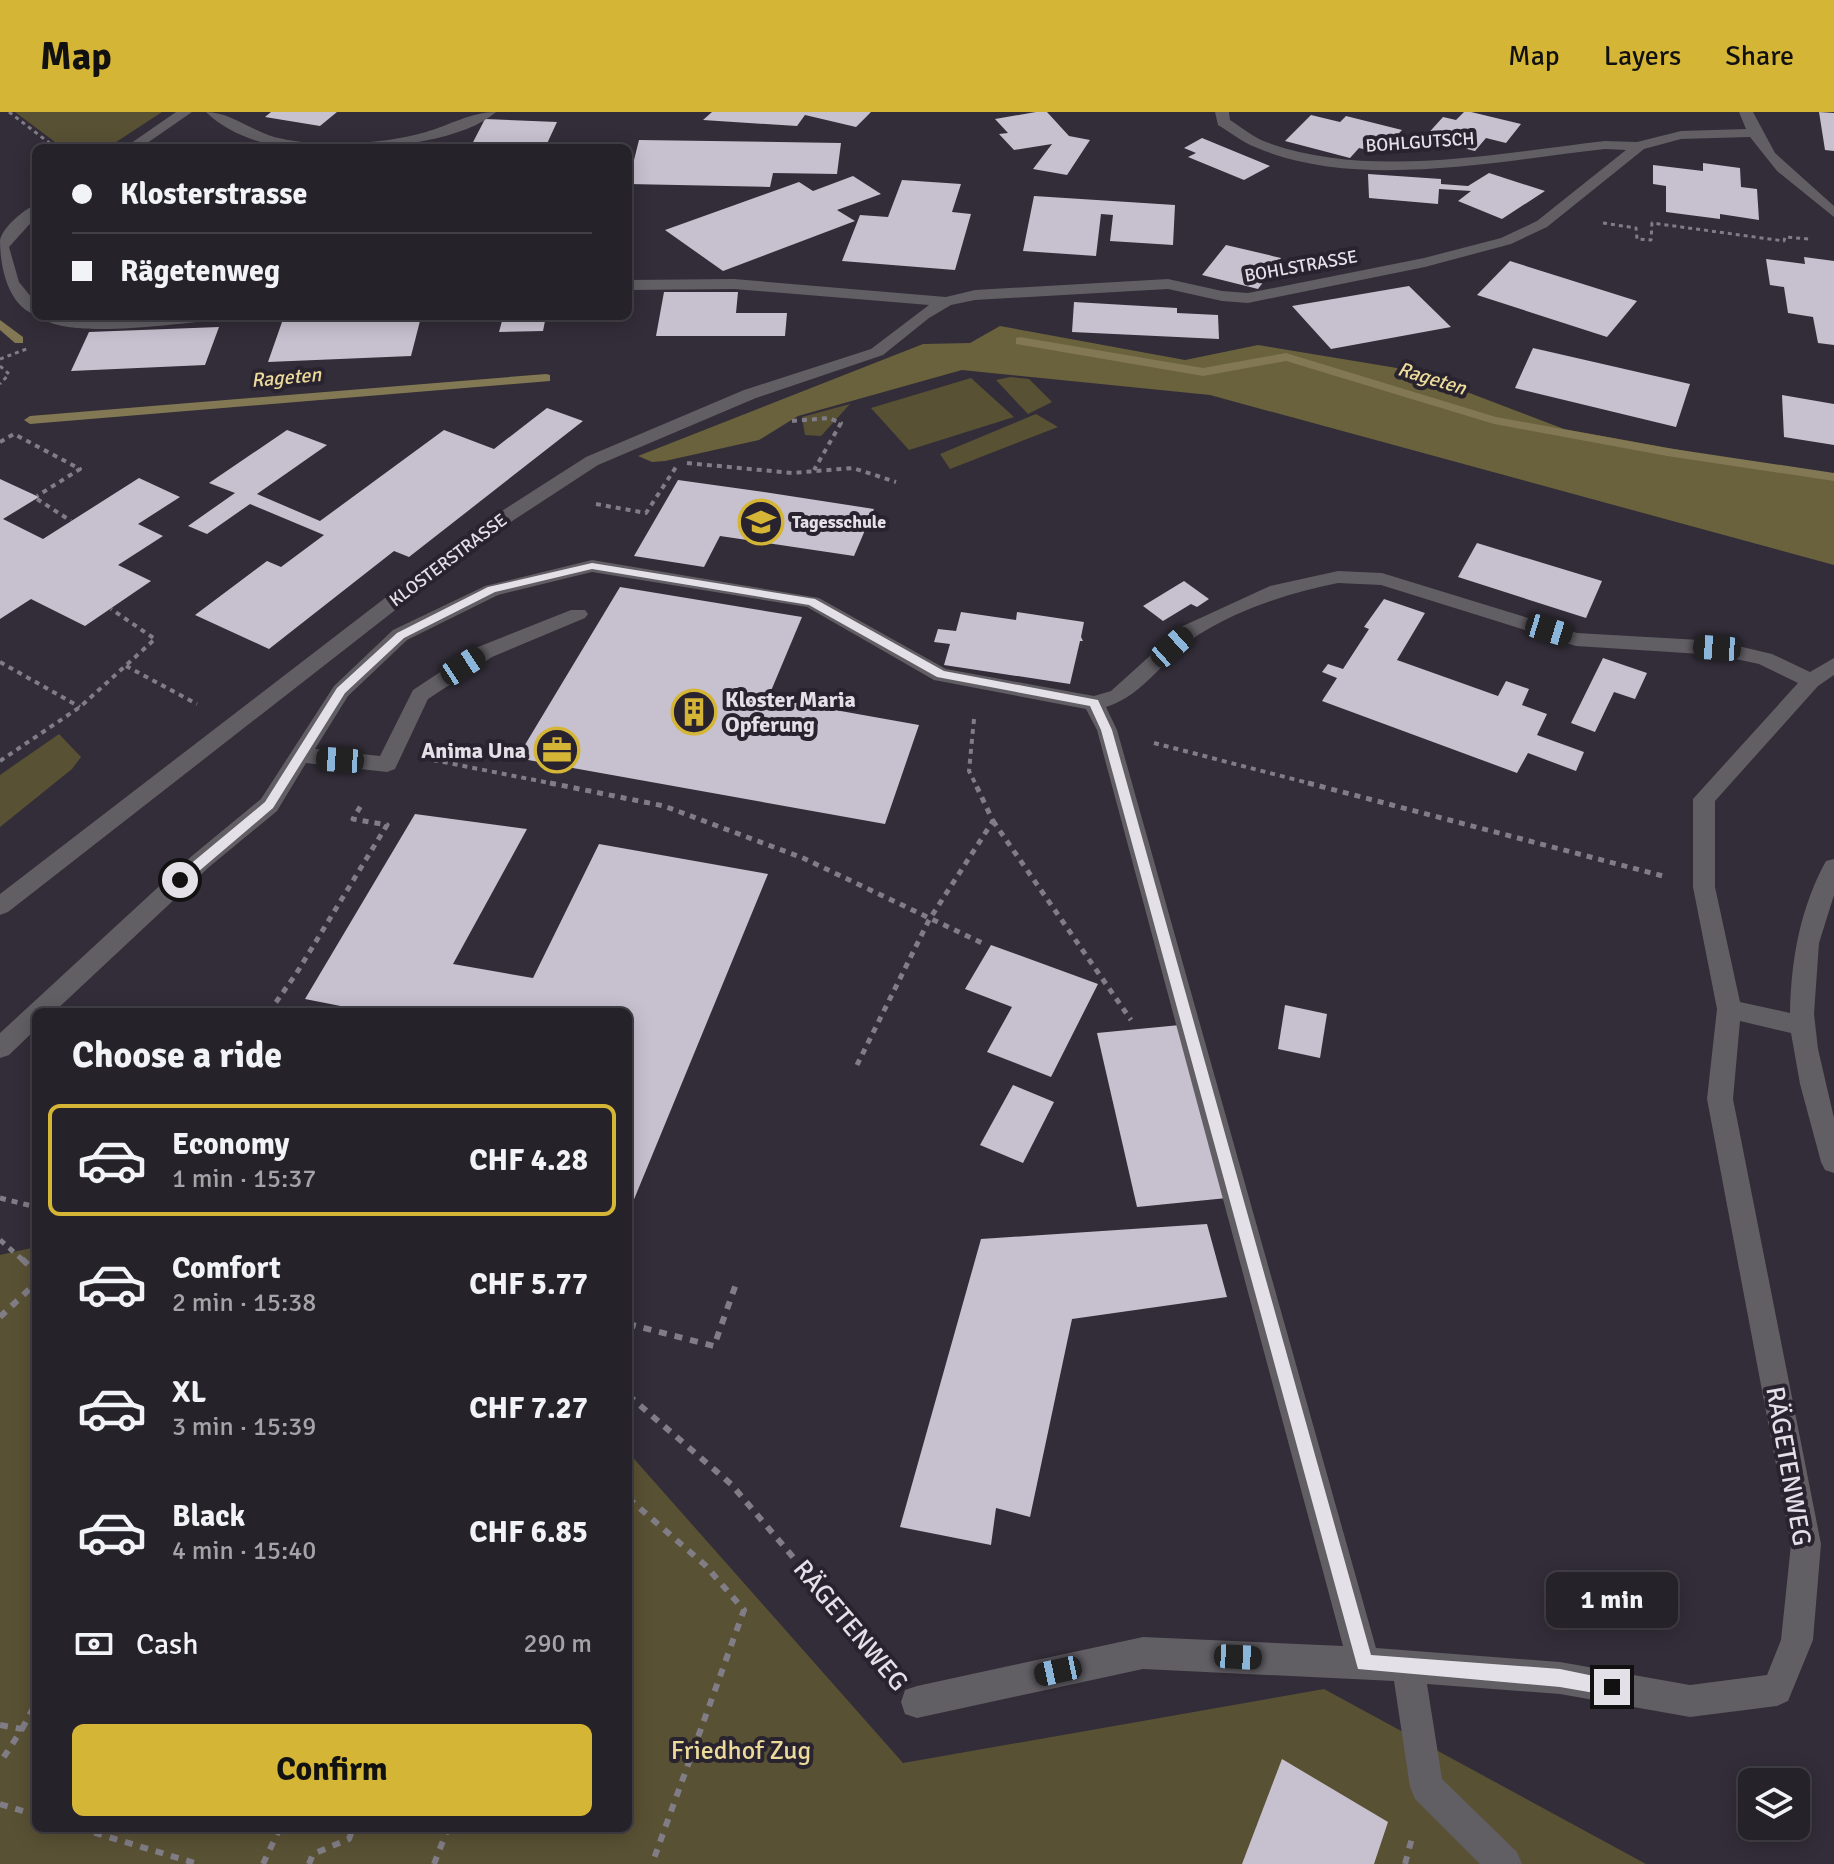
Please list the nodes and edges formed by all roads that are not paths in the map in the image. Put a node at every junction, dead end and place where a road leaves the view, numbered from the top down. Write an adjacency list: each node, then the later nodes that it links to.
1 (185, 112): 7 (street)
2 (213, 112): 8 (street)
3 (489, 112): 9 (street)
4 (1222, 112): 10 (street, BOHLGUTSCH)
5 (1746, 112): 6 (street)
6 (1756, 133): 10 (street, BOHLSTRASSE); 12 (street)
7 (137, 144)
8 (294, 144)
9 (370, 144)
10 (1639, 146): 14 (street, BOHLSTRASSE)
11 (32, 213): 15 (street)
12 (1834, 213)
13 (632, 285): 14 (street, BOHLSTRASSE)
14 (946, 302): 24 (street, KLOSTERSTRASSE)
15 (32, 308)
16 (54, 320): 17 (street)
17 (136, 320)
18 (578, 614): 22 (street)
19 (1834, 665): 20 (street)
20 (1811, 681): 21 (street); 26 (street)
21 (1094, 703): 22 (street, KLOSTERSTRASSE); 31 (street)
22 (300, 755): 25 (street, KLOSTERSTRASSE)
23 (1834, 867): 28 (street)
24 (0, 906)
25 (42, 1008)
26 (1729, 1009): 28 (street); 32 (street, RÄGETENWEG)
27 (32, 1018): 29 (street, KLOSTERSTRASSE)
28 (1800, 1025): 30 (street)
29 (0, 1048)
30 (1834, 1162)
31 (1364, 1663): 32 (street, RÄGETENWEG); 33 (street, RÄGETENWEG)
32 (1408, 1666): 34 (street)
33 (917, 1702)
34 (1505, 1864)

